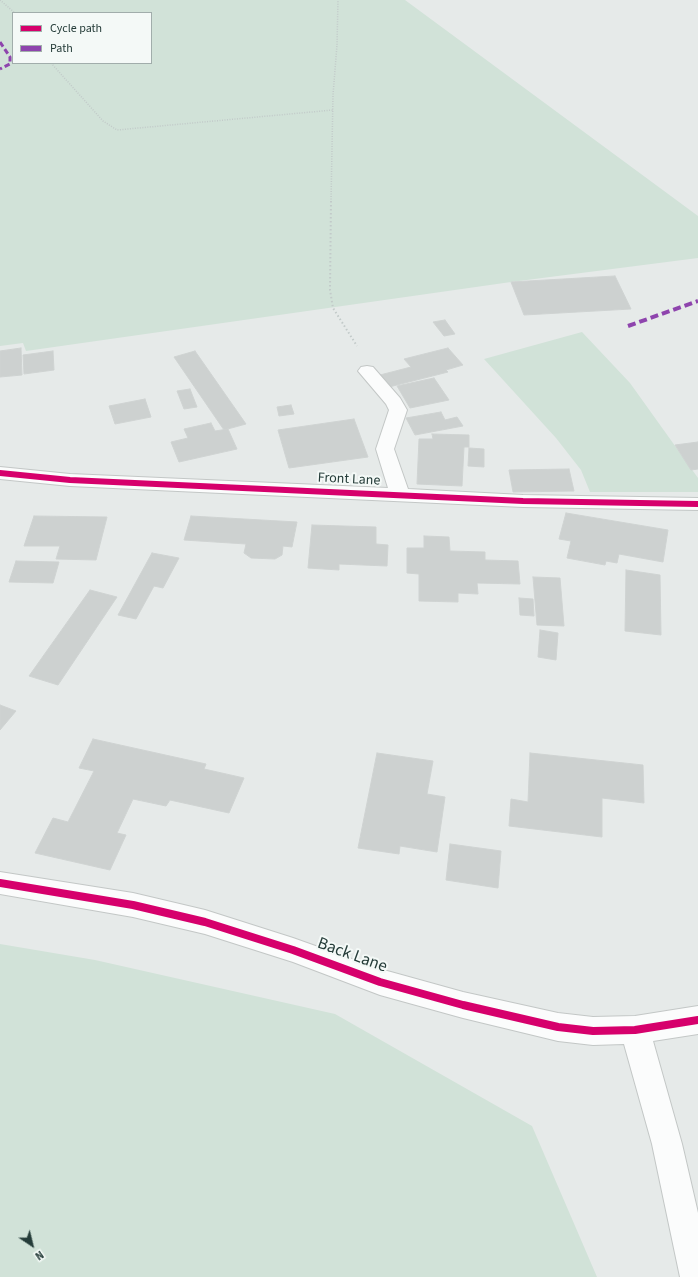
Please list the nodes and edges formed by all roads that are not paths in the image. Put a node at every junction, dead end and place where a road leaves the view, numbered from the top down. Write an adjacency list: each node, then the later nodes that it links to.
1 (367, 371): 3 (street)
2 (0, 473): 3 (street, Front Lane)
3 (400, 495): 4 (street, Front Lane)
4 (698, 504)
5 (0, 883): 7 (street, Back Lane)
6 (698, 1020): 7 (street, Back Lane)
7 (635, 1030): 8 (street)
8 (696, 1277)

